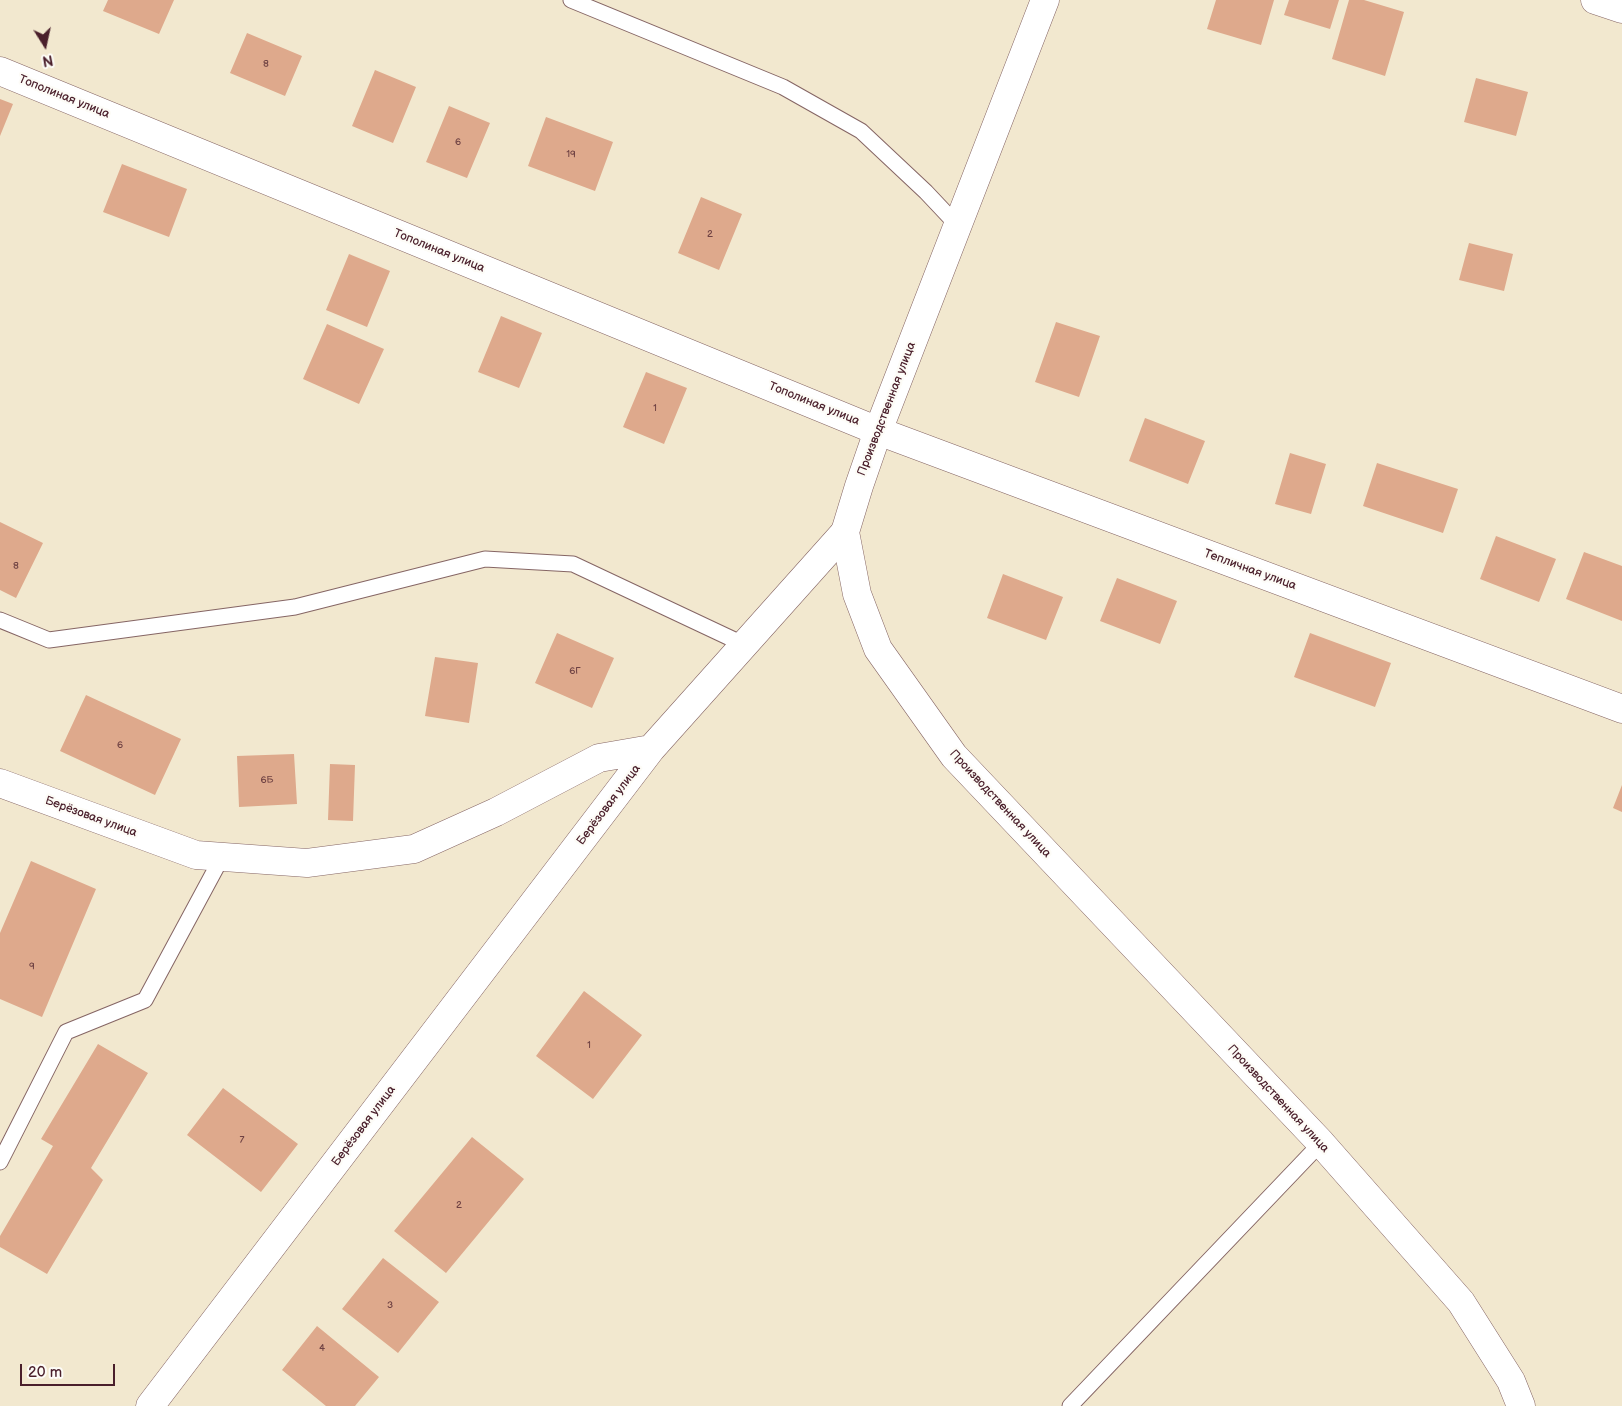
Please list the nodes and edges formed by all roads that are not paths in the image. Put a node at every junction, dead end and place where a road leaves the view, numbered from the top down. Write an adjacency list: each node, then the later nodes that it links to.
1 (571, 0): 6 (lane)
2 (1045, 0): 6 (street, Производственная улица)
3 (1594, 0): 4 (street)
4 (1622, 9)
5 (0, 71): 7 (street, Тополиная улица)
6 (958, 226): 7 (street, Производственная улица)
7 (878, 431): 8 (street, Производственная улица); 11 (street, Тепличная улица)
8 (845, 532): 10 (street); 15 (street, Производственная улица)
9 (0, 620): 10 (lane)
10 (744, 645): 12 (street)
11 (1622, 709)
12 (651, 750): 14 (street, Берёзовая улица); 17 (street, Берёзовая улица)
13 (0, 783): 14 (street, Берёзовая улица)
14 (222, 857): 16 (lane)
15 (1321, 1144): 18 (lane); 19 (street, Производственная улица)
16 (0, 1162)
17 (150, 1406)
18 (1070, 1406)
19 (1521, 1406)

